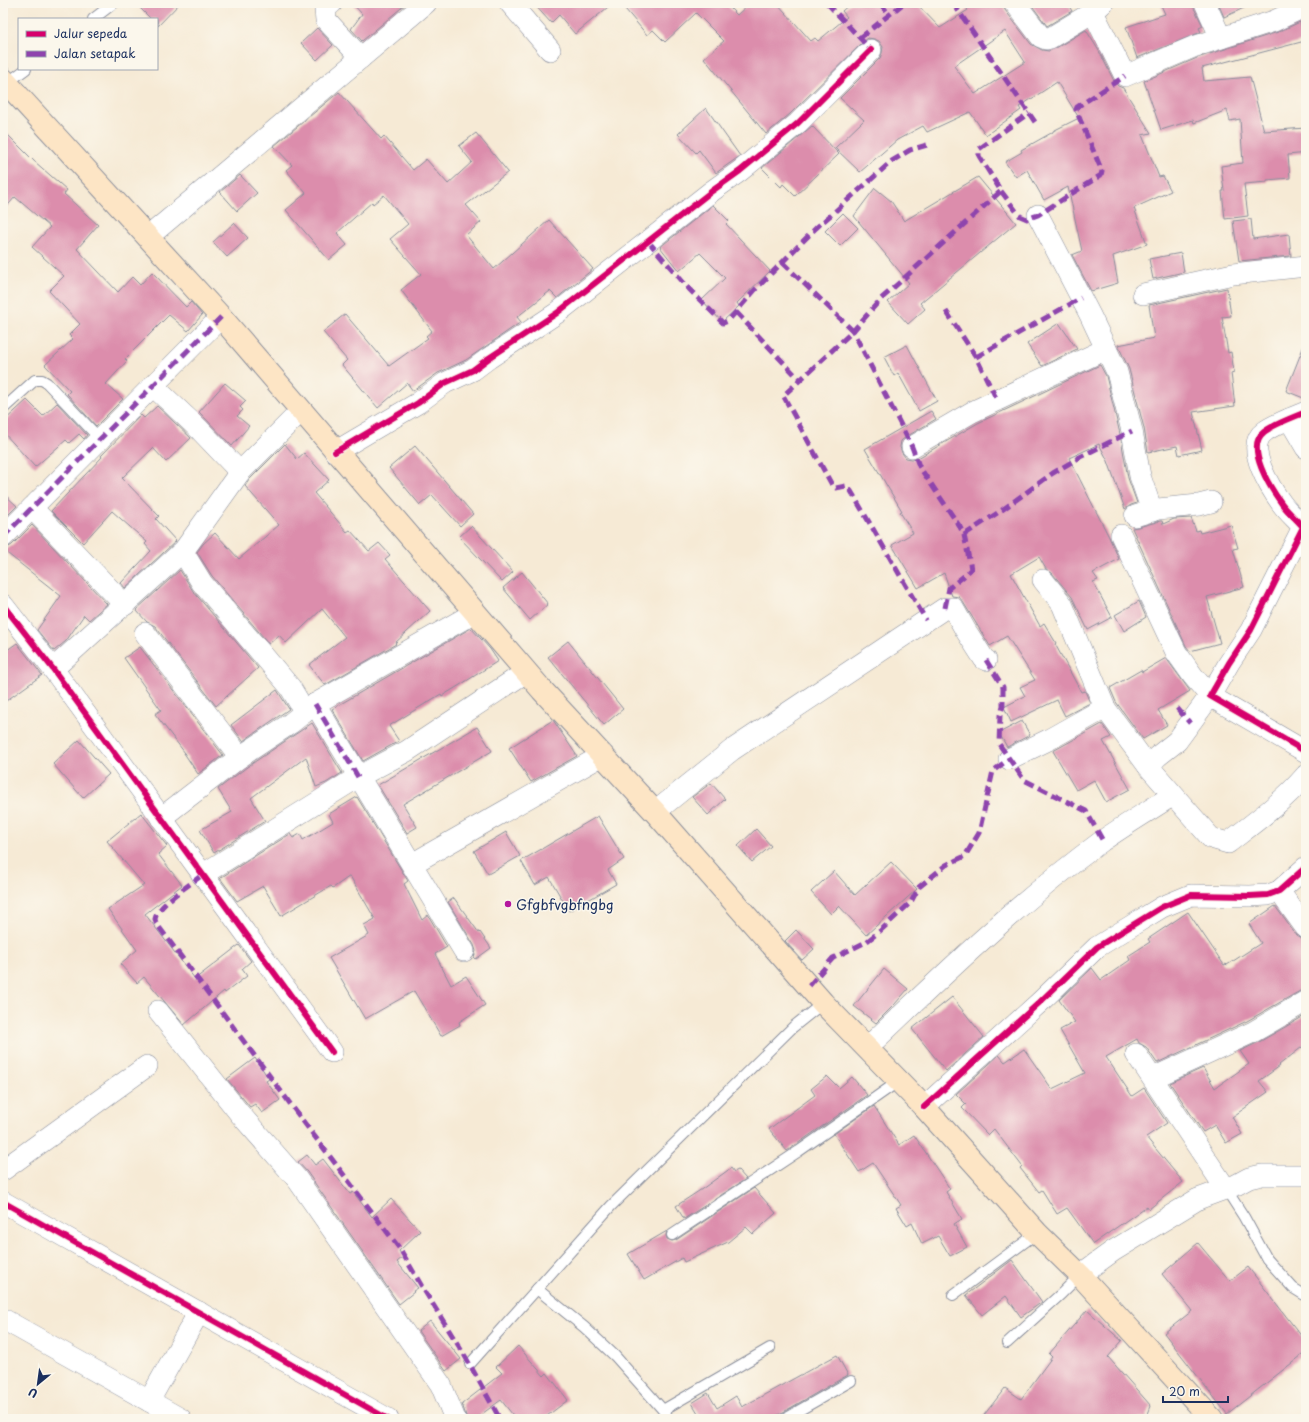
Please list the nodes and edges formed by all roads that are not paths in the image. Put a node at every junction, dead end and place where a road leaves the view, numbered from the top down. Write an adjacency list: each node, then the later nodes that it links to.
1 (114, 3): 9 (lane)
2 (332, 3): 13 (street)
3 (426, 3): 13 (street)
4 (510, 3): 11 (street)
5 (1016, 3): 8 (street)
6 (1205, 3): 10 (street)
7 (1306, 6): 10 (street)
8 (1098, 7): 10 (street)
9 (94, 18)
10 (1221, 38)
11 (550, 50)
12 (871, 50): 29 (street)
13 (361, 58): 17 (street)
14 (24, 70): 15 (lane)
15 (5, 81): 17 (main road)
16 (1038, 215): 21 (street)
17 (148, 237): 20 (main road)
18 (1306, 266): 19 (street)
19 (1143, 294)
20 (221, 317): 22 (street); 24 (main road)
21 (1106, 349): 27 (street); 31 (street)
22 (153, 386): 26 (street); 30 (street)
23 (3, 409): 26 (lane)
24 (301, 411): 29 (main road); 30 (street)
25 (1297, 416): 28 (street); 33 (street)
26 (100, 439): 32 (street)
27 (912, 447)
28 (1306, 448)
29 (335, 452): 40 (main road)
30 (240, 472): 36 (street)
31 (1211, 502)
32 (32, 508): 35 (street); 39 (street)
33 (1304, 527): 45 (street)
34 (1121, 535): 45 (street)
35 (3, 537)
36 (183, 552): 39 (street); 46 (street)
37 (1043, 580): 47 (street)
38 (3, 605): 43 (street)
39 (125, 605): 43 (street)
40 (474, 613): 44 (main road); 46 (street)
41 (145, 633): 50 (street)
42 (986, 660): 56 (street)
43 (53, 669): 57 (street)
44 (526, 672): 49 (main road); 54 (street)
45 (1210, 696): 48 (street); 52 (street)
46 (310, 708): 50 (street); 54 (street)
47 (1105, 708): 51 (street); 52 (street)
48 (1306, 752)
49 (603, 755): 56 (main road); 58 (street)
50 (240, 757): 57 (street)
51 (1009, 759)
52 (1148, 766): 55 (street)
53 (1306, 775): 55 (street)
54 (358, 777): 58 (street); 60 (street)
55 (1173, 795): 67 (street)
56 (655, 812): 65 (main road)
57 (161, 818): 60 (street)
58 (412, 864): 63 (street)
59 (1306, 867): 61 (street)
60 (202, 875): 68 (street)
61 (1279, 891): 62 (street); 73 (street)
62 (1306, 928)
63 (464, 951)
64 (1306, 1001): 71 (street)
65 (823, 1003): 67 (main road); 81 (lane)
66 (158, 1011): 94 (street)
67 (867, 1048): 72 (main road)
68 (332, 1052)
69 (1136, 1054): 71 (street)
70 (147, 1066): 74 (street)
71 (1153, 1078): 76 (street)
72 (898, 1081): 73 (main road); 79 (lane)
73 (924, 1107): 78 (main road)
74 (3, 1170)
75 (1306, 1175): 76 (street)
76 (1226, 1189): 80 (street); 83 (lane)
77 (3, 1202): 84 (street)
78 (1037, 1233): 80 (main road); 82 (lane)
79 (672, 1235)
80 (1080, 1275): 86 (lane); 97 (main road)
81 (537, 1289): 88 (lane); 91 (lane)
82 (953, 1295)
83 (1306, 1296)
84 (199, 1312): 90 (street); 93 (street)
85 (3, 1319): 90 (street)
86 (1007, 1343)
87 (770, 1348): 91 (lane)
88 (470, 1364)
89 (851, 1381): 96 (lane)
90 (149, 1401): 92 (street)
91 (663, 1410): 95 (lane)
92 (181, 1419)
93 (388, 1419)
94 (455, 1419)
95 (669, 1419)
96 (784, 1419)
97 (1212, 1419)

